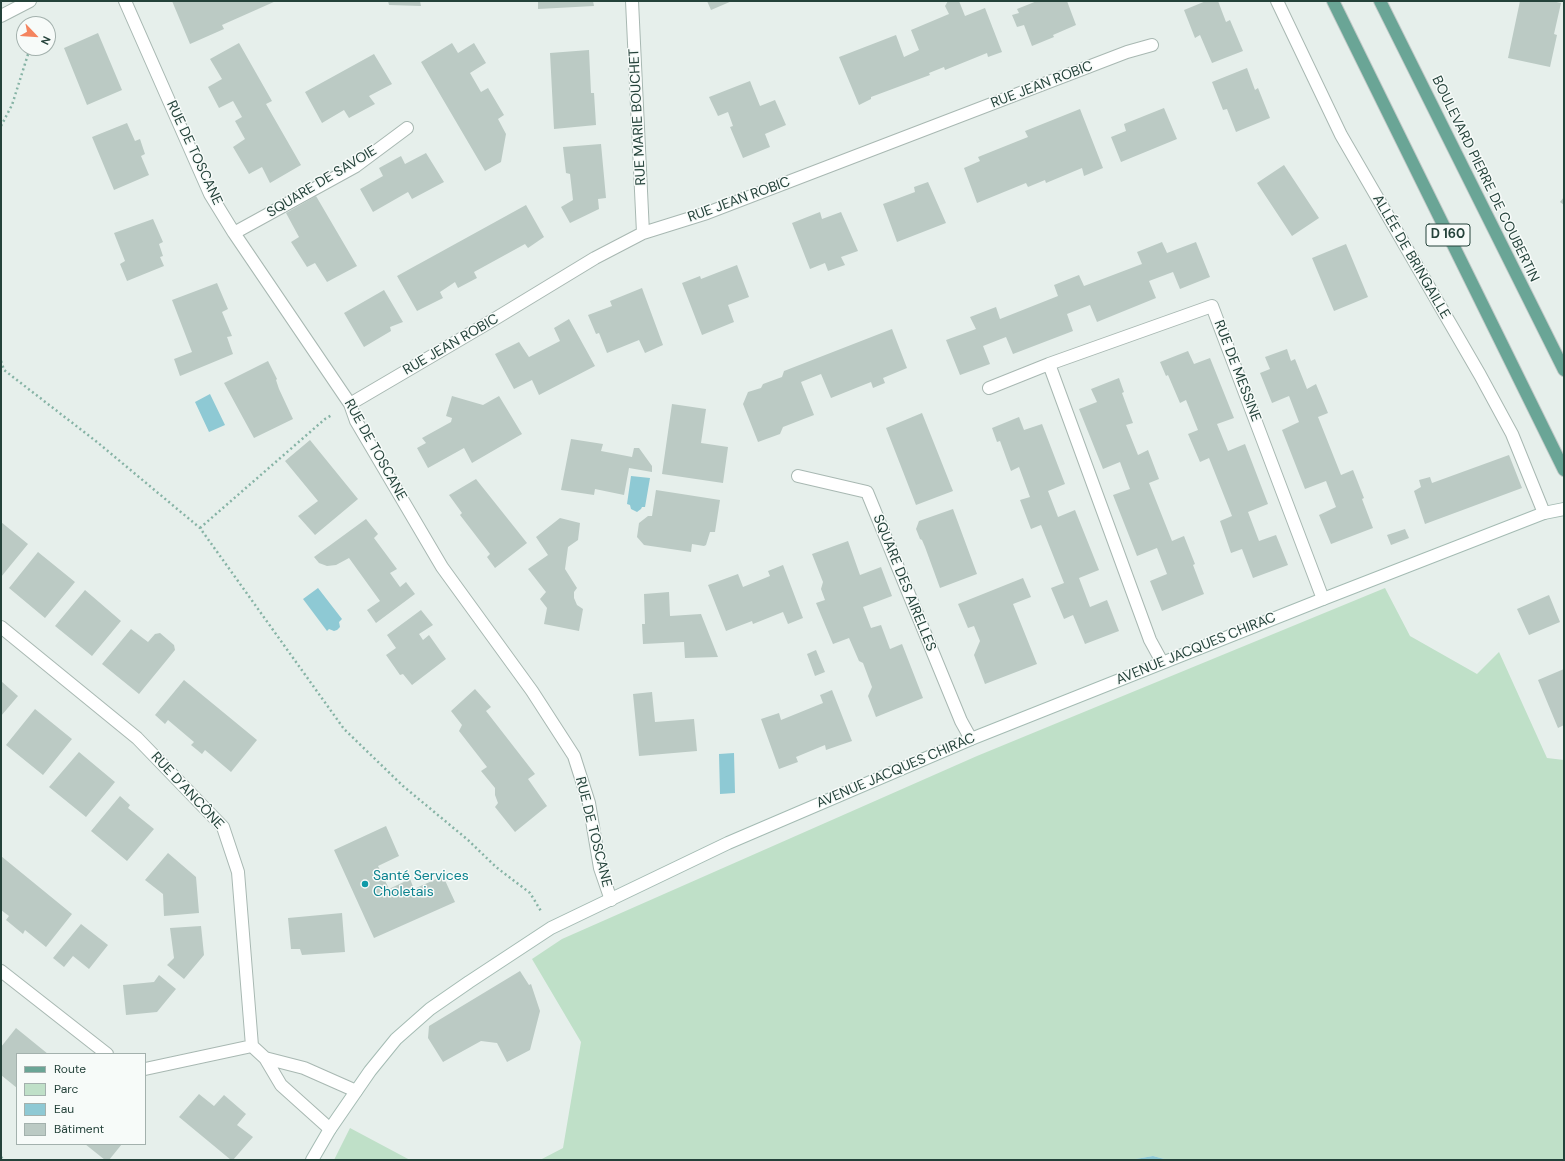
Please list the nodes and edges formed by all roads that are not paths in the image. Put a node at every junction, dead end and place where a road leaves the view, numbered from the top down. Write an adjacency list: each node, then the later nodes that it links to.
1 (30, 1): 7 (street)
2 (125, 1): 10 (street, RUE DE TOSCANE)
3 (632, 1): 11 (street, RUE MARIE BOUCHET)
4 (1277, 1): 19 (street, ALLÉE DE BRINGAILLE)
5 (1333, 1): 16 (main road, D 160)
6 (1380, 1): 13 (main road, BOULEVARD PIERRE DE COUBERTIN / D 160)
7 (1, 16)
8 (1152, 45): 11 (street, RUE JEAN ROBIC)
9 (407, 128): 10 (street, SQUARE DE SAVOIE)
10 (234, 233): 15 (street, RUE DE TOSCANE)
11 (643, 233): 15 (street, RUE JEAN ROBIC)
12 (1049, 364): 14 (street, RUE DE MESSINE); 20 (street, RUE DE MESSINE); 22 (street)
13 (1564, 370)
14 (989, 388)
15 (350, 404): 24 (street, RUE DE TOSCANE)
16 (1564, 470)
17 (798, 476): 23 (street, SQUARE DES AIRELLES)
18 (1564, 509): 19 (street, AVENUE JACQUES CHIRAC)
19 (1544, 513): 20 (street, AVENUE JACQUES CHIRAC)
20 (1323, 599): 22 (street, AVENUE JACQUES CHIRAC)
21 (1, 627): 26 (street, RUE D’ANCÔNE)
22 (1162, 662): 23 (street, AVENUE JACQUES CHIRAC)
23 (971, 739): 24 (street, AVENUE JACQUES CHIRAC)
24 (611, 900): 30 (street, AVENUE JACQUES CHIRAC)
25 (1, 971): 27 (street)
26 (252, 1046): 28 (street); 29 (street)
27 (106, 1053)
28 (266, 1058): 30 (street); 31 (street)
29 (146, 1068)
30 (356, 1091): 31 (street, AVENUE JACQUES CHIRAC)
31 (330, 1129): 32 (street, AVENUE JACQUES CHIRAC)
32 (312, 1160)

